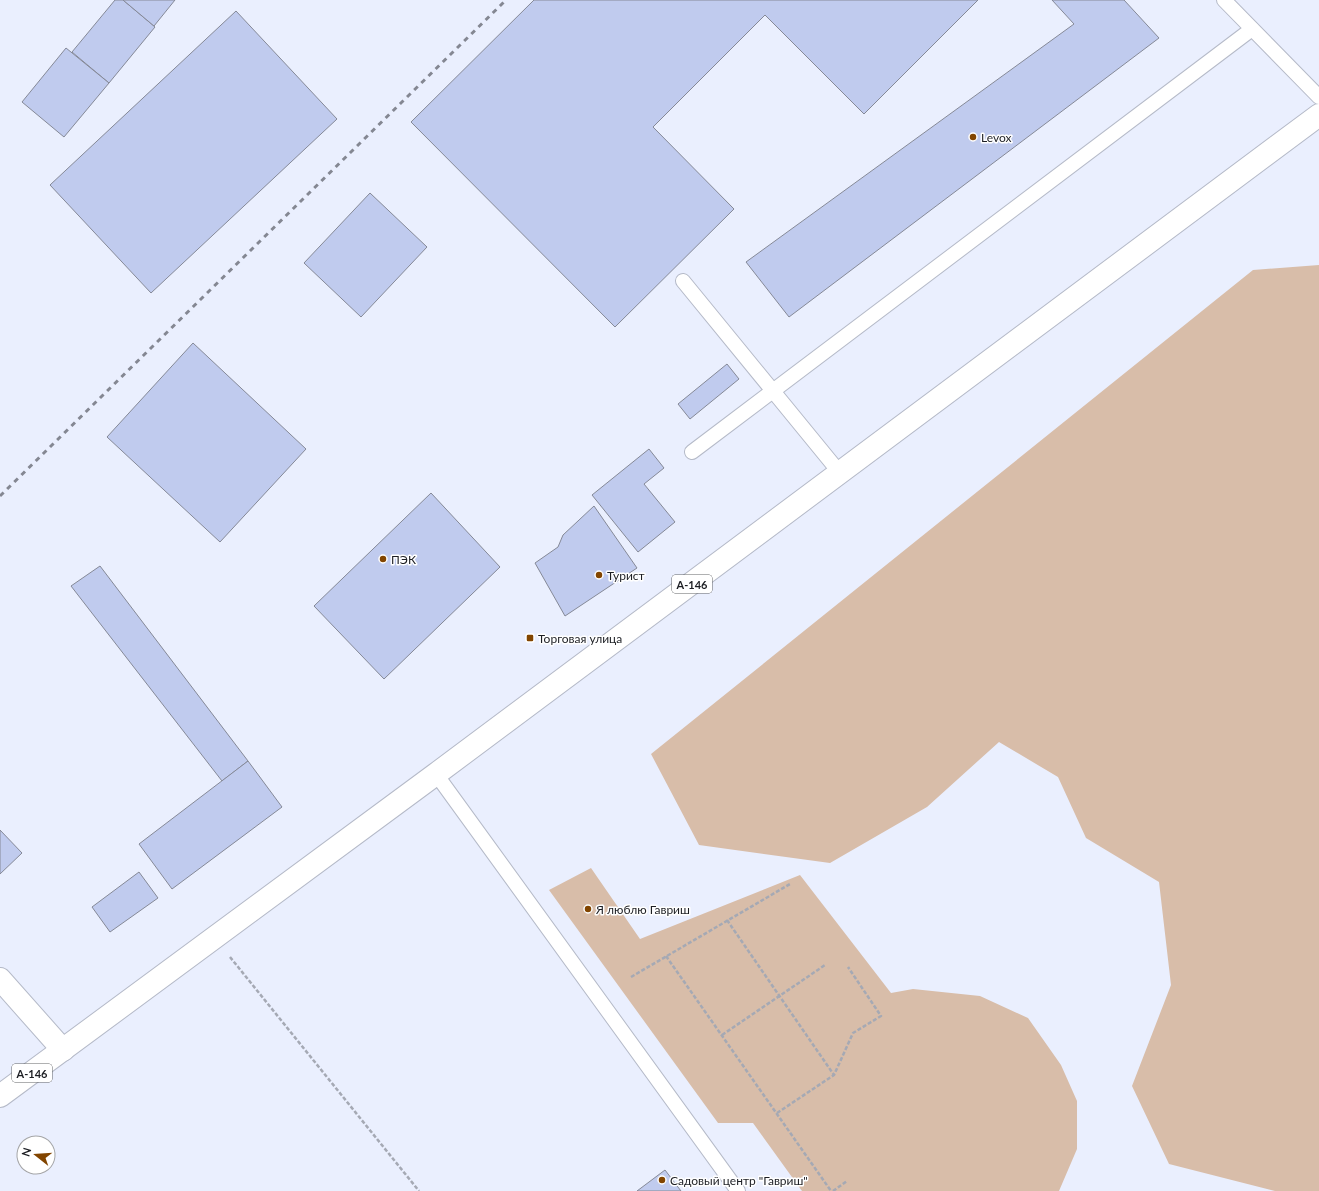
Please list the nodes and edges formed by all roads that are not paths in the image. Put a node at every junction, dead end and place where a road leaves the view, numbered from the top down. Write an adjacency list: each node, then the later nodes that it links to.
1 (1224, 0): 2 (lane)
2 (1252, 29): 3 (lane); 6 (lane)
3 (1319, 97)
4 (1319, 115): 8 (main road, А-146)
5 (683, 281): 6 (lane)
6 (773, 391): 7 (lane); 8 (lane)
7 (692, 452)
8 (840, 473): 9 (main road, А-146)
9 (436, 774): 11 (main road, А-146); 13 (lane)
10 (0, 979): 11 (main road)
11 (63, 1050): 12 (main road, А-146)
12 (0, 1096)
13 (738, 1191)

